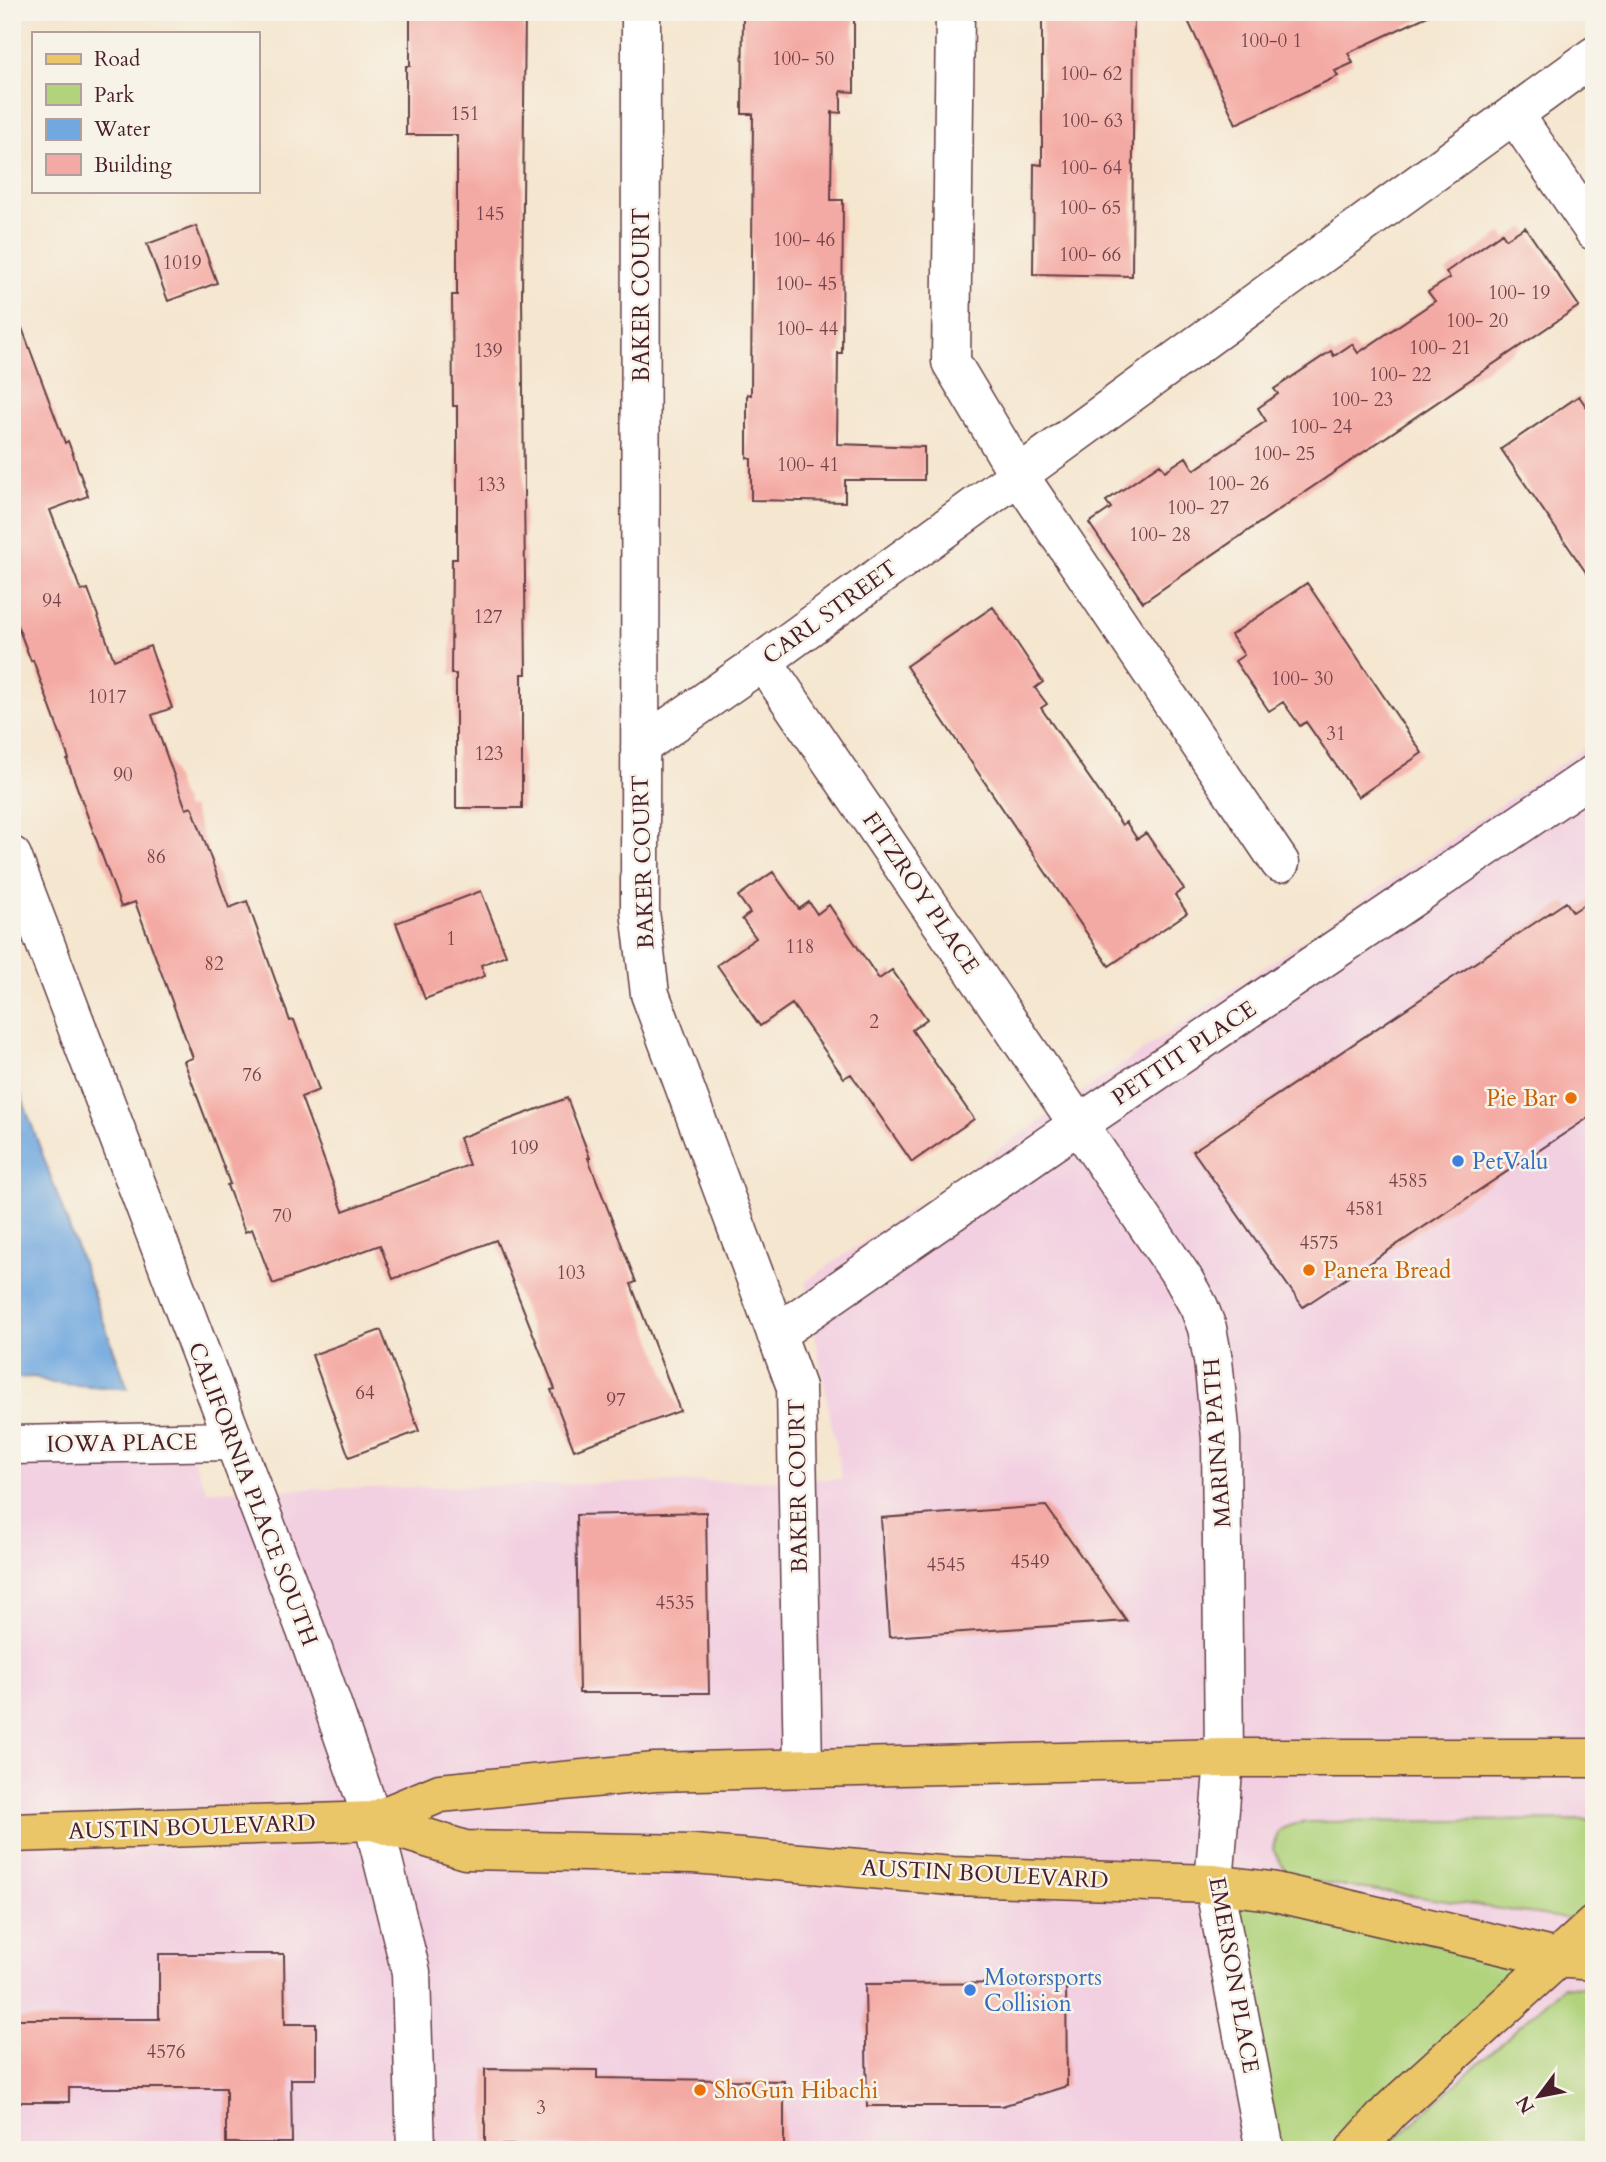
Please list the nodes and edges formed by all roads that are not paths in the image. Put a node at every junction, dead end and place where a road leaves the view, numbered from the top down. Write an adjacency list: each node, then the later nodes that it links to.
1 (641, 12): 8 (street, BAKER COURT)
2 (955, 12): 6 (street)
3 (1594, 56): 4 (street, CARL STREET)
4 (1514, 114): 5 (street); 6 (street, CARL STREET)
5 (1594, 231)
6 (1018, 474): 7 (street, CARL STREET); 11 (street)
7 (763, 661): 8 (street, CARL STREET); 12 (street, FITZROY PLACE)
8 (640, 747): 13 (street, BAKER COURT)
9 (1594, 774): 12 (street, PETTIT PLACE)
10 (12, 856): 14 (street, CALIFORNIA PLACE SOUTH)
11 (1280, 863)
12 (1079, 1124): 13 (street, PETTIT PLACE); 16 (street, MARINA PATH)
13 (776, 1335): 18 (street, BAKER COURT)
14 (233, 1441): 15 (street, IOWA PLACE); 19 (street, CALIFORNIA PLACE SOUTH)
15 (12, 1445)
16 (1224, 1758): 17 (main road, AUSTIN BOULEVARD); 18 (main road, AUSTIN BOULEVARD); 21 (street, EMERSON PLACE)
17 (1594, 1758)
18 (803, 1768): 19 (main road, AUSTIN BOULEVARD)
19 (373, 1821): 20 (main road, AUSTIN BOULEVARD); 21 (main road, AUSTIN BOULEVARD); 25 (street, CALIFORNIA PLACE SOUTH)
20 (12, 1833)
21 (1214, 1884): 23 (main road, AUSTIN BOULEVARD); 26 (street, EMERSON PLACE)
22 (1594, 1924): 23 (main road)
23 (1556, 1958): 24 (main road, AUSTIN BOULEVARD); 27 (main road)
24 (1594, 1961)
25 (416, 2150)
26 (1265, 2150)
27 (1355, 2150)

